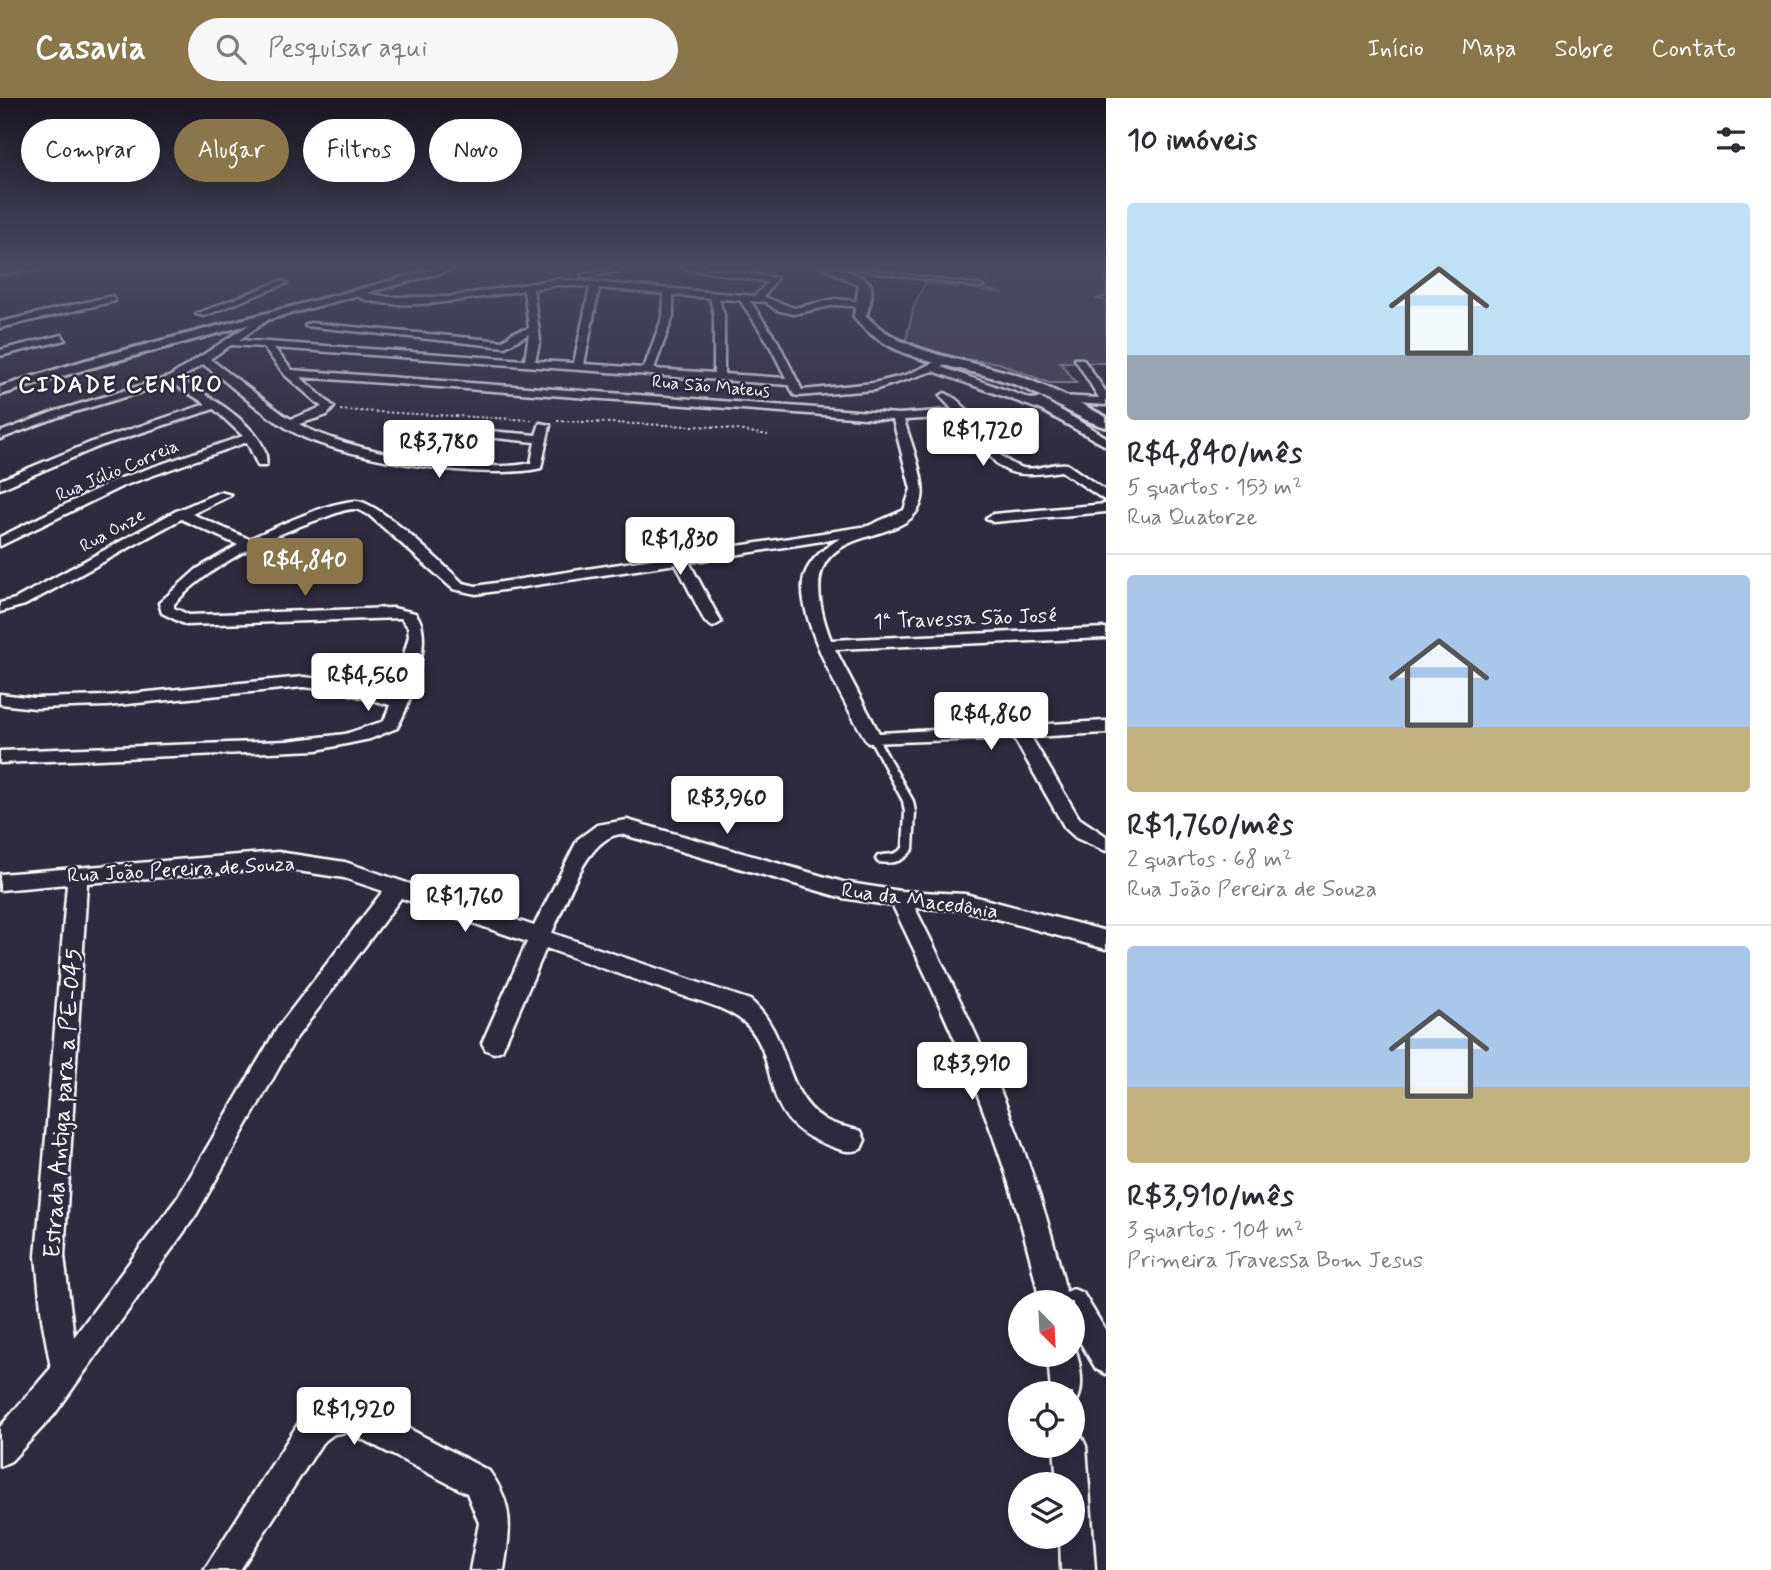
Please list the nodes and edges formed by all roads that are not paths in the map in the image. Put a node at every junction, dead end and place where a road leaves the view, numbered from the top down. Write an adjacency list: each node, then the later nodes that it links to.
1 (202, 335): 31 (street)
2 (238, 335): 12 (street)
3 (404, 335): 13 (street)
4 (516, 335): 13 (street)
5 (533, 335): 21 (street)
6 (585, 335): 22 (street)
7 (661, 335): 24 (street)
8 (720, 335): 26 (street)
9 (768, 335): 30 (street)
10 (882, 335): 19 (street)
11 (62, 338): 15 (street)
12 (227, 342): 14 (street); 16 (street)
13 (505, 344): 18 (street)
14 (266, 345): 17 (street); 25 (street)
15 (0, 353)
16 (203, 359): 27 (street); 41 (street)
17 (478, 359): 18 (street); 29 (street)
18 (494, 360): 21 (street)
19 (946, 360): 23 (street); 28 (street)
20 (1079, 361): 34 (street)
21 (530, 362): 22 (street)
22 (579, 365): 24 (street)
23 (933, 367): 30 (street); 36 (street)
24 (648, 371): 26 (street)
25 (289, 373): 29 (street, Rua São Mateus); 41 (street)
26 (719, 377): 30 (street)
27 (173, 379): 35 (street); 44 (street)
28 (1015, 380): 33 (street); 36 (street)
29 (462, 384): 37 (street, Rua São Mateus)
30 (796, 387): 37 (street)
31 (2, 389)
32 (945, 396): 38 (street)
33 (1060, 399): 34 (street); 40 (street)
34 (1106, 401)
35 (215, 405): 45 (street); 49 (street)
36 (1045, 408): 47 (street)
37 (798, 411): 39 (street, Rua São Mateus)
38 (963, 414): 39 (street, Rua São Mateus); 51 (street)
39 (898, 417): 55 (street)
40 (1106, 423)
41 (291, 424): 46 (street)
42 (544, 425): 46 (street)
43 (456, 431): 46 (street)
44 (0, 436)
45 (250, 437): 48 (street); 56 (street, Rua Júlio Correia)
46 (542, 439)
47 (1106, 442)
48 (262, 463)
49 (0, 485)
50 (225, 495): 53 (street, Rua Onze)
51 (1106, 497)
52 (1106, 508): 54 (street)
53 (181, 514): 57 (street); 59 (street, Rua Onze)
54 (993, 518)
55 (869, 530): 58 (street); 62 (street)
56 (0, 542)
57 (248, 544): 58 (street); 64 (street)
58 (681, 559): 60 (street)
59 (0, 608)
60 (713, 622)
61 (1106, 634): 62 (street, 1ª Travessa São José)
62 (826, 645): 67 (street)
63 (0, 699): 64 (street)
64 (399, 702): 68 (street)
65 (1106, 727): 66 (street)
66 (1020, 732): 67 (street); 69 (street)
67 (874, 739): 70 (lane)
68 (0, 757)
69 (1106, 844)
70 (881, 859)
71 (78, 874): 72 (street, Rua João Pereira de Souza); 73 (street, Rua João Pereira de Souza); 84 (street, Estrada Antiga para a PE-045)
72 (0, 882)
73 (396, 889): 75 (street, Rua João Pereira de Souza); 84 (street)
74 (900, 899): 75 (street, Rua da Macedônia); 76 (street, Rua da Macedônia); 79 (street)
75 (540, 936): 77 (street, Rua da Macedônia); 78 (street, Rua João Pereira de Souza)
76 (1106, 940)
77 (494, 1043)
78 (852, 1140)
79 (1045, 1255): 80 (street); 81 (street)
80 (1052, 1290)
81 (1066, 1290)
82 (1085, 1323): 83 (street)
83 (1106, 1359)
84 (67, 1373): 85 (street)
85 (0, 1450)
86 (1077, 1549): 89 (street)
87 (221, 1570): 88 (street)
88 (487, 1570)
89 (1078, 1570)

